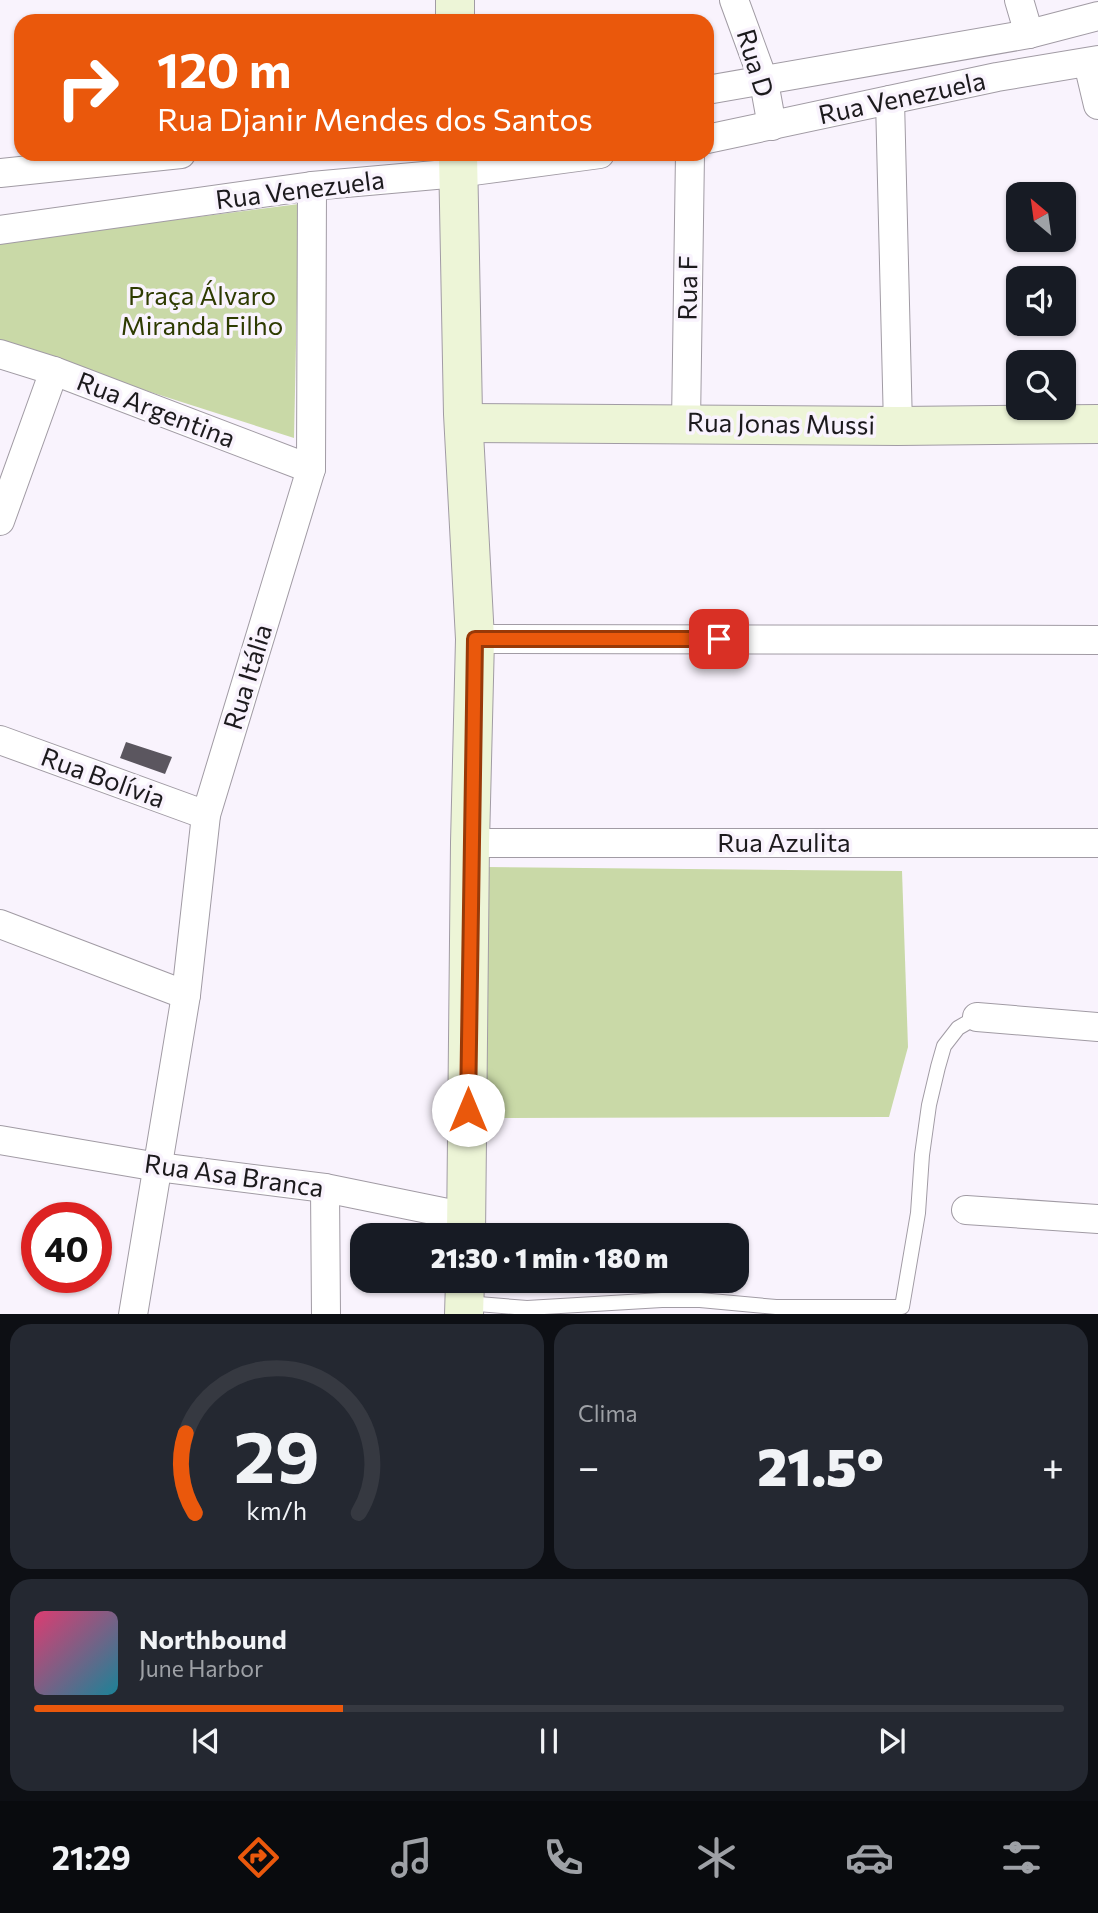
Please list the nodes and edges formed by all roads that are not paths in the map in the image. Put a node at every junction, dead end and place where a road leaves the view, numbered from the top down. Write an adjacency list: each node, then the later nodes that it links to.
1 (734, 0): 6 (street, Rua D)
2 (1019, 0): 4 (street)
3 (1098, 16): 4 (street, Rua Venezuela)
4 (1028, 34): 6 (street, Rua Venezuela)
5 (1093, 61): 8 (street, Rua Venezuela); 9 (street)
6 (764, 82): 7 (street, Rua Venezuela); 10 (street, Rua D)
7 (714, 89)
8 (890, 100): 10 (street, Rua Venezuela); 24 (street)
9 (1098, 105)
10 (772, 126): 11 (street, Rua Venezuela)
11 (714, 138)
12 (114, 161): 16 (street)
13 (490, 161): 15 (street, Rua Venezuela)
14 (690, 161): 22 (street, Rua F)
15 (458, 163): 17 (street, Rua Venezuela); 21 (street)
16 (0, 173)
17 (313, 186): 18 (street, Rua Venezuela); 25 (street, Rua Itália)
18 (0, 230)
19 (0, 354): 20 (street, Rua Argentina)
20 (54, 371): 25 (street, Rua Argentina); 26 (street)
21 (464, 423): 22 (street, Rua Jonas Mussi); 27 (street)
22 (686, 423): 24 (street, Rua Jonas Mussi)
23 (1098, 424): 24 (street, Rua Jonas Mussi)
24 (898, 426)
25 (311, 469): 30 (street, Rua Itália)
26 (0, 521)
27 (475, 639): 28 (street); 31 (street)
28 (1098, 640)
29 (0, 740): 30 (street, Rua Bolívia)
30 (206, 816): 34 (street, Rua Itália)
31 (470, 843): 32 (street, Rua Azulita); 43 (street)
32 (1098, 844)
33 (0, 925): 34 (street)
34 (186, 995): 38 (street, Rua Itália)
35 (977, 1017): 36 (street); 45 (lane)
36 (1098, 1027)
37 (0, 1140): 38 (street, Rua Asa Branca)
38 (158, 1167): 39 (street, Rua Asa Branca); 46 (street, Rua Itália)
39 (325, 1188): 42 (street, Rua Asa Branca); 47 (street)
40 (967, 1210): 41 (street)
41 (1098, 1219)
42 (456, 1223)
43 (467, 1223)
44 (465, 1299): 45 (lane)
45 (901, 1311)
46 (133, 1314)
47 (326, 1314)

